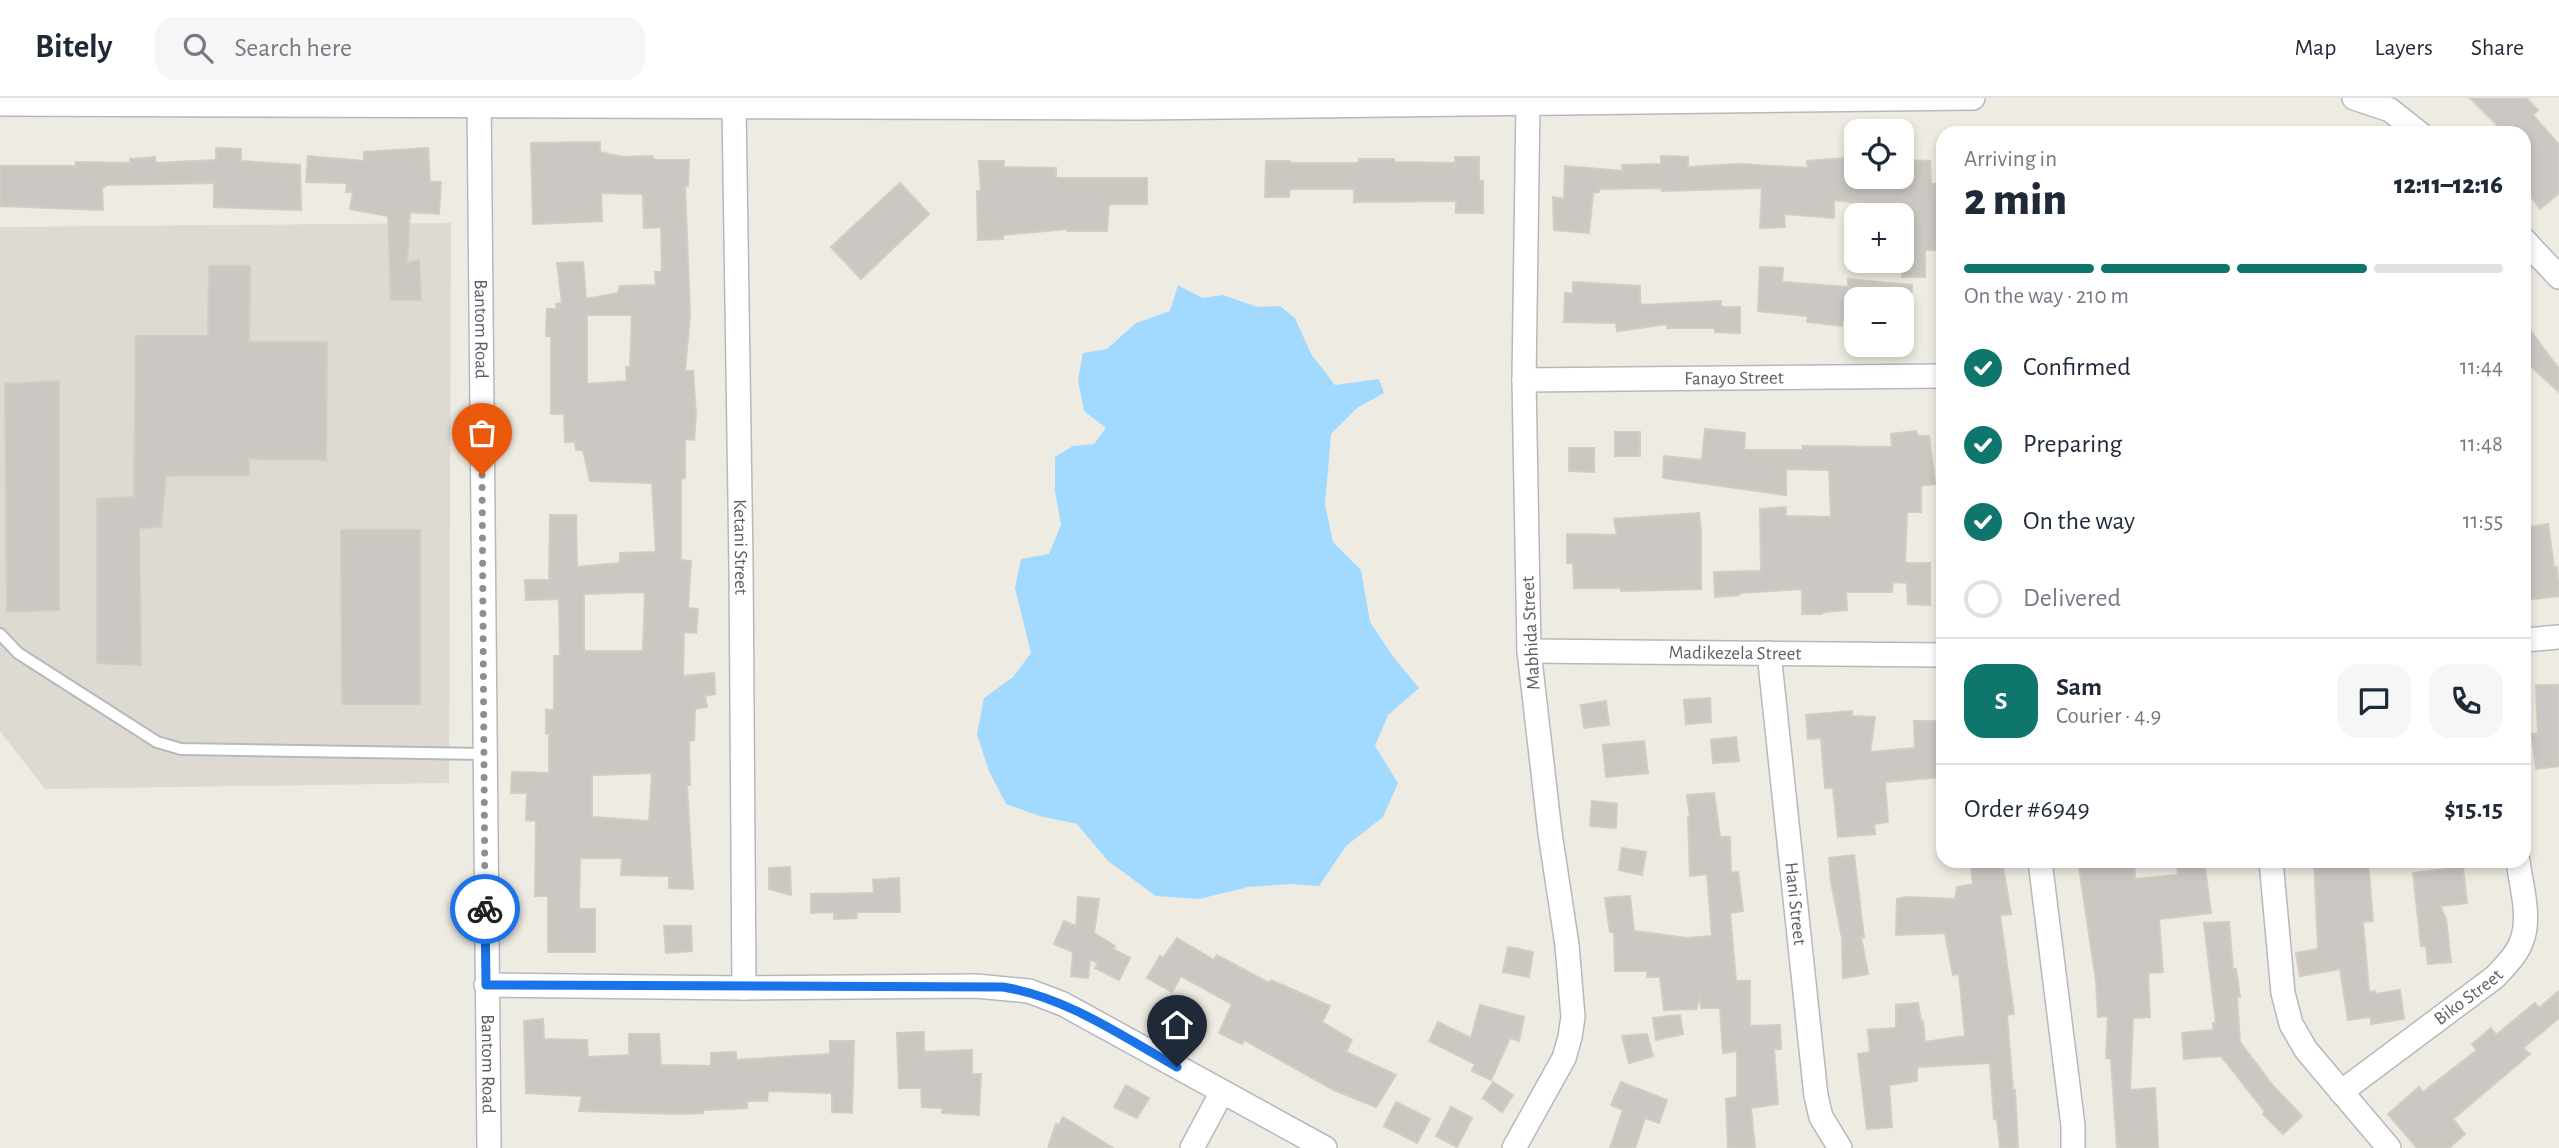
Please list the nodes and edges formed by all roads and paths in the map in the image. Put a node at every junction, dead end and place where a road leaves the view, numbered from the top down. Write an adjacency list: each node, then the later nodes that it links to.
1 (1973, 98): 4 (street)
2 (2354, 98): 5 (street)
3 (479, 101): 6 (street); 7 (street); 19 (street, Bantom Road)
4 (1528, 102): 7 (street); 12 (street, Mabhida Street)
5 (2379, 102): 8 (street)
6 (0, 104)
7 (734, 106): 24 (street, Ketani Street)
8 (2411, 126)
9 (2531, 247): 10 (street)
10 (2559, 277)
11 (1936, 376): 12 (street, Fanayo Street)
12 (1524, 380): 16 (street, Mabhida Street)
13 (0, 634): 19 (lane)
14 (2559, 637): 15 (street)
15 (2531, 639)
16 (1529, 652): 17 (street, Madikezela Street); 30 (street, Mabhida Street)
17 (1769, 653): 18 (street, Madikezela Street); 31 (street, Hani Street)
18 (1936, 655)
19 (484, 754): 23 (street, Bantom Road)
20 (2041, 868): 32 (street)
21 (2271, 868): 26 (street)
22 (2519, 868): 26 (street, Biko Street)
23 (486, 985): 24 (street); 27 (street, Bantom Road)
24 (744, 988): 25 (street)
25 (1222, 1092): 28 (street); 29 (street)
26 (2341, 1092): 33 (street)
27 (489, 1148)
28 (1192, 1148)
29 (1325, 1148)
30 (1514, 1148)
31 (1840, 1148)
32 (2073, 1148)
33 (2389, 1148)

